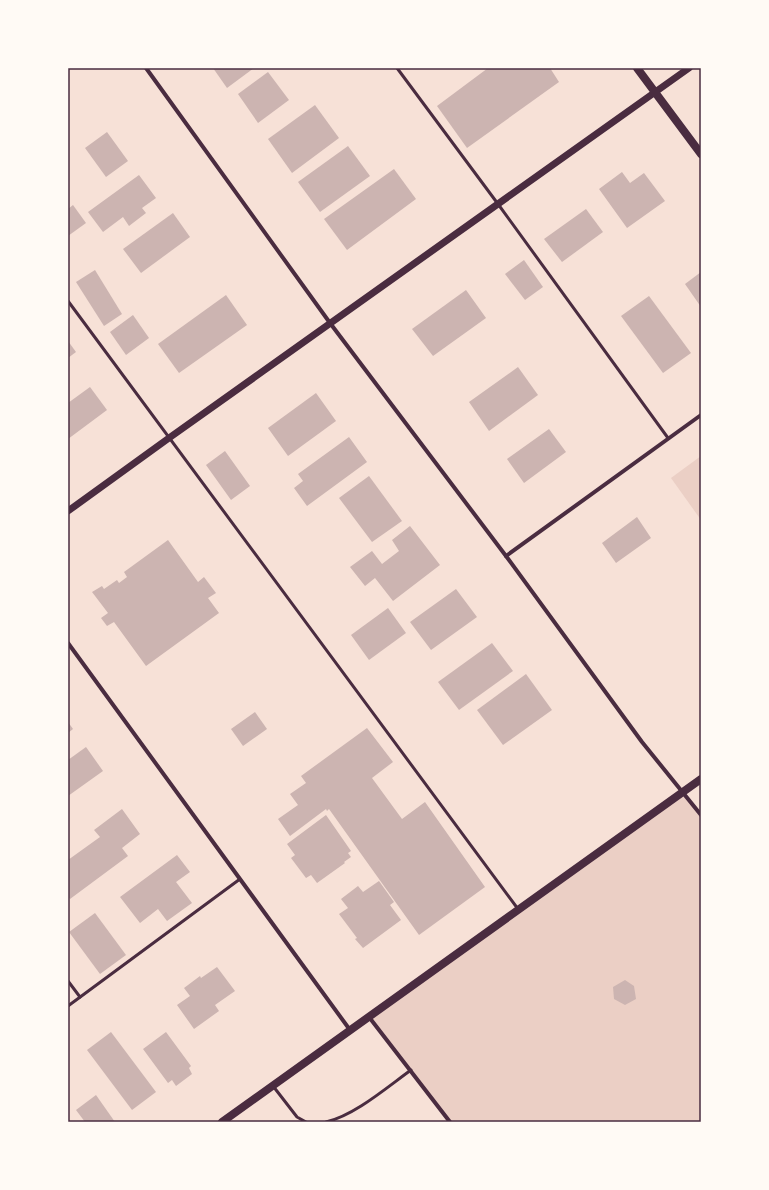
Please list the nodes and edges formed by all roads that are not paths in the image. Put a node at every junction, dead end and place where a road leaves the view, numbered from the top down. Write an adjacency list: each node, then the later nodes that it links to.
1 (146, 68): 9 (street)
2 (397, 68): 7 (lane)
3 (638, 68): 5 (main road)
4 (690, 68): 5 (street)
5 (656, 93): 6 (main road); 7 (street)
6 (701, 154)
7 (498, 204): 9 (street); 12 (lane)
8 (68, 301): 11 (lane)
9 (330, 323): 11 (street); 14 (street)
10 (701, 415): 12 (street)
11 (169, 438): 13 (street); 20 (lane)
12 (668, 438): 14 (street)
13 (68, 511)
14 (506, 556): 17 (street)
15 (68, 643): 19 (street)
16 (701, 779): 17 (main road)
17 (683, 792): 18 (street); 20 (main road)
18 (701, 815)
19 (240, 879): 22 (lane); 25 (street)
20 (518, 910): 24 (main road)
21 (68, 981): 22 (lane)
22 (80, 997): 23 (lane)
23 (68, 1006)
24 (369, 1017): 25 (main road); 26 (street)
25 (350, 1031): 27 (main road)
26 (411, 1070): 30 (lane); 31 (street)
27 (273, 1086): 28 (main road); 29 (lane)
28 (222, 1122)
29 (306, 1122)
30 (326, 1122)
31 (450, 1122)

